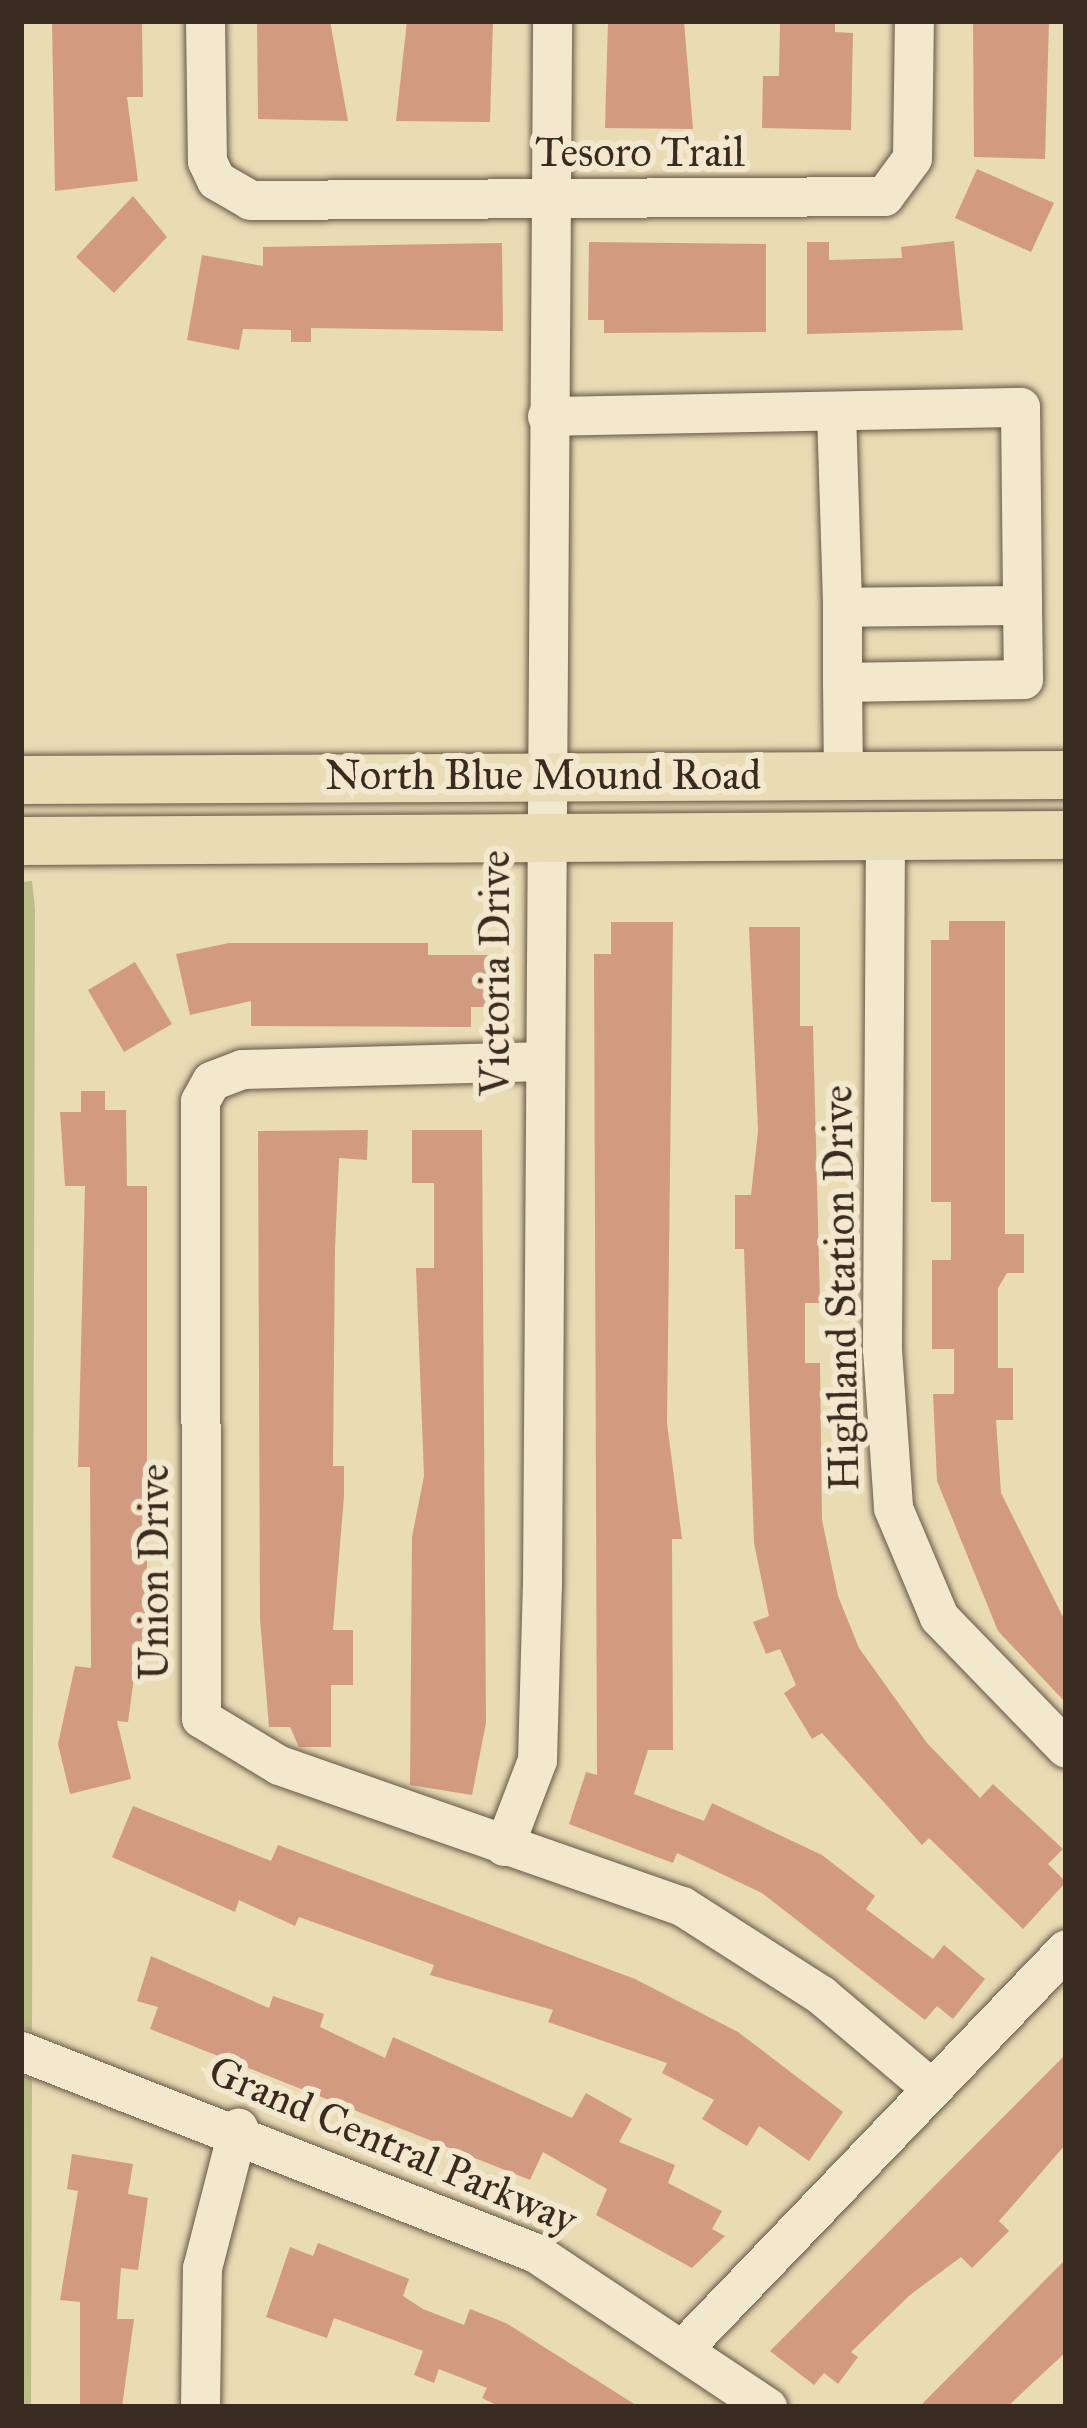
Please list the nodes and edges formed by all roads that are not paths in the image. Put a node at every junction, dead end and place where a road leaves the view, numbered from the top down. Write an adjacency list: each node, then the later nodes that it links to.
1 (205, 21): 4 (street, Tesoro Trail)
2 (552, 21): 4 (street, Victoria Drive)
3 (914, 21): 4 (street, Tesoro Trail)
4 (550, 200): 6 (street, Victoria Drive)
5 (836, 411): 6 (street); 7 (street); 8 (street)
6 (547, 416): 10 (street, Victoria Drive)
7 (1022, 605): 8 (street); 9 (street)
8 (842, 607): 9 (street)
9 (842, 682): 11 (street)
10 (543, 774): 11 (main road, North Blue Mound Road); 13 (main road, North Blue Mound Road); 16 (street, Victoria Drive)
11 (843, 774): 12 (main road, North Blue Mound Road)
12 (1066, 775)
13 (21, 780)
14 (1066, 835): 15 (main road, North Blue Mound Road)
15 (885, 836): 16 (main road, North Blue Mound Road); 19 (street, Highland Station Drive)
16 (543, 839): 17 (main road, North Blue Mound Road); 18 (street, Victoria Drive)
17 (21, 841)
18 (544, 1061): 20 (street, Victoria Drive); 20 (street, Union Drive)
19 (1066, 1748)
20 (504, 1846): 23 (street, Union Drive)
21 (1066, 1949): 23 (street)
22 (21, 2051): 24 (street, Grand Central Parkway)
23 (931, 2088): 25 (street)
24 (238, 2128): 25 (street, Grand Central Parkway); 26 (street)
25 (687, 2344): 27 (street, Grand Central Parkway)
26 (200, 2407)
27 (767, 2407)

